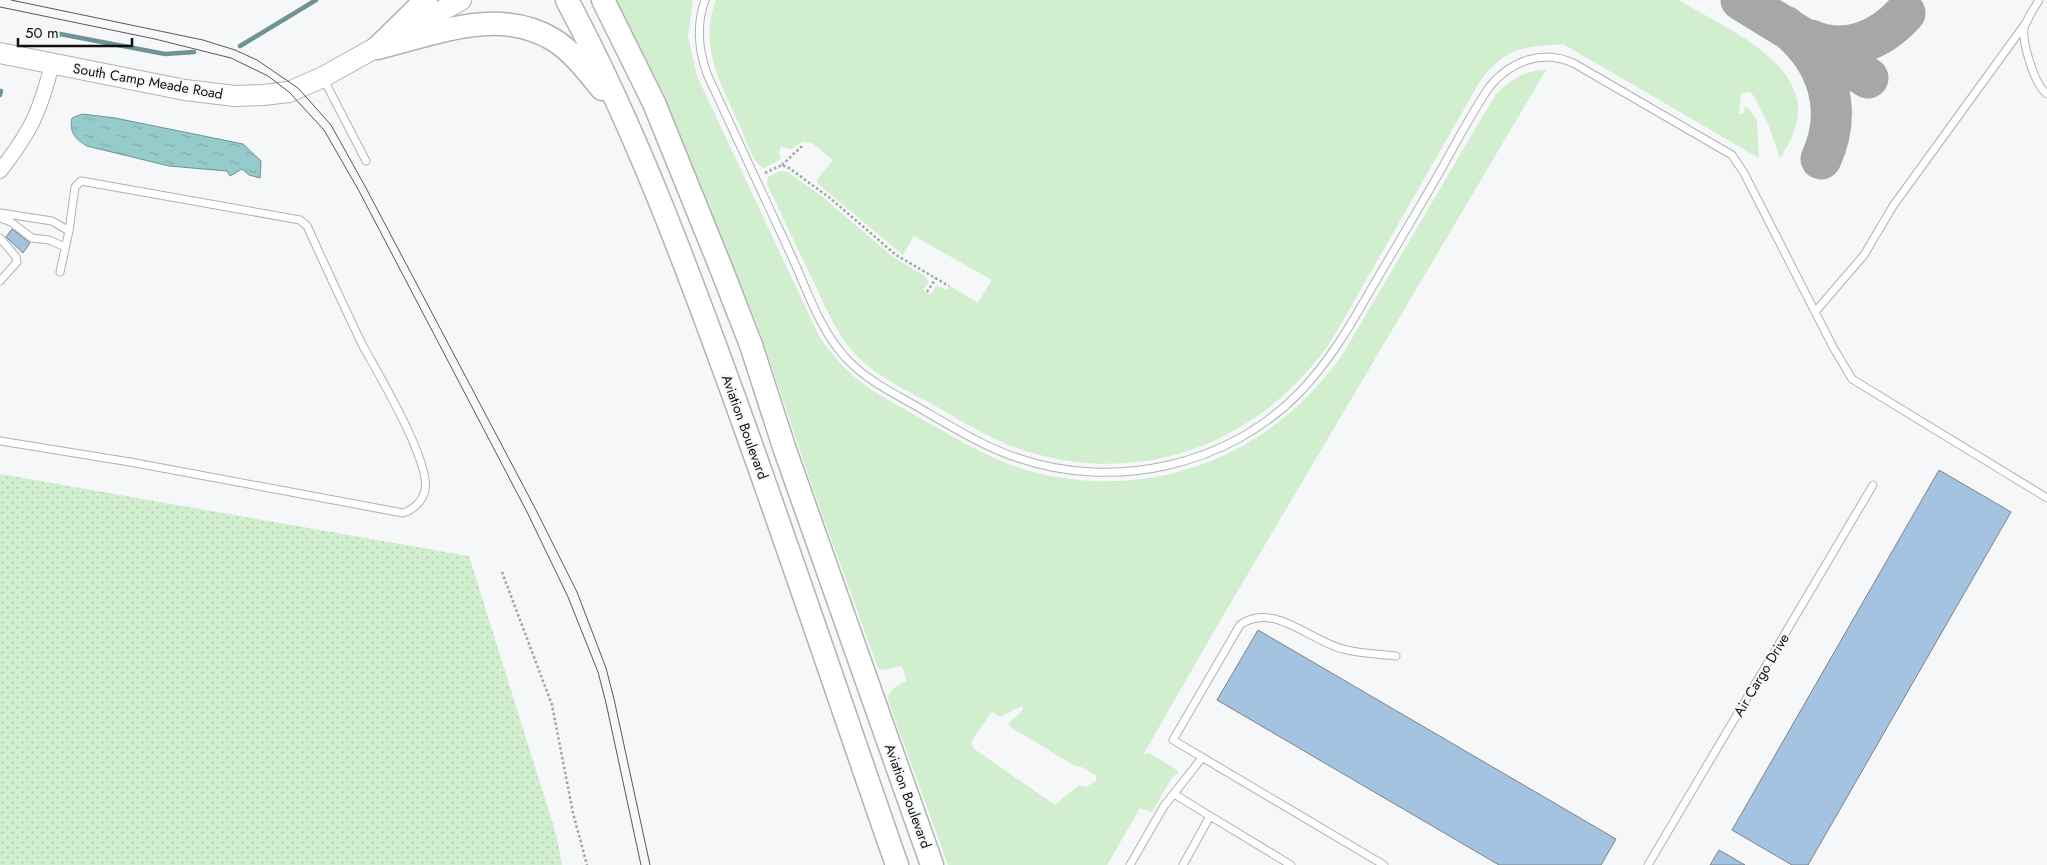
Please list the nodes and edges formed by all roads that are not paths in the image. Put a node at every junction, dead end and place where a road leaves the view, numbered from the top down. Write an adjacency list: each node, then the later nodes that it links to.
1 (426, 0): 8 (main road)
2 (461, 0): 8 (main road, South Camp Meade Road)
3 (567, 0): 13 (main road, Aviation Boulevard)
4 (603, 0): 32 (main road, Aviation Boulevard)
5 (705, 0): 23 (lane)
6 (2039, 0): 7 (lane)
7 (2028, 20): 12 (lane); 23 (lane)
8 (377, 48): 11 (main road, South Camp Meade Road); 13 (main road)
9 (0, 53): 10 (main road, South Camp Meade Road)
10 (52, 64): 11 (main road, South Camp Meade Road); 15 (street)
11 (323, 77): 14 (lane)
12 (2047, 94)
13 (627, 121): 31 (main road, Aviation Boulevard)
14 (366, 161)
15 (0, 170)
16 (0, 213): 18 (lane)
17 (0, 218): 20 (lane)
18 (69, 231): 20 (lane); 24 (lane)
19 (0, 238): 22 (lane)
20 (65, 247): 21 (lane)
21 (60, 272)
22 (0, 281)
23 (1815, 312): 26 (lane)
24 (0, 441)
25 (1873, 485): 37 (lane, Air Cargo Drive)
26 (2047, 498)
27 (1396, 656): 28 (lane)
28 (1202, 758): 29 (lane); 36 (lane)
29 (1174, 794): 30 (lane); 33 (lane)
30 (1210, 816): 34 (lane); 35 (lane)
31 (896, 865)
32 (932, 865)
33 (1130, 865)
34 (1183, 865)
35 (1291, 865)
36 (1384, 865)
37 (1648, 865)

